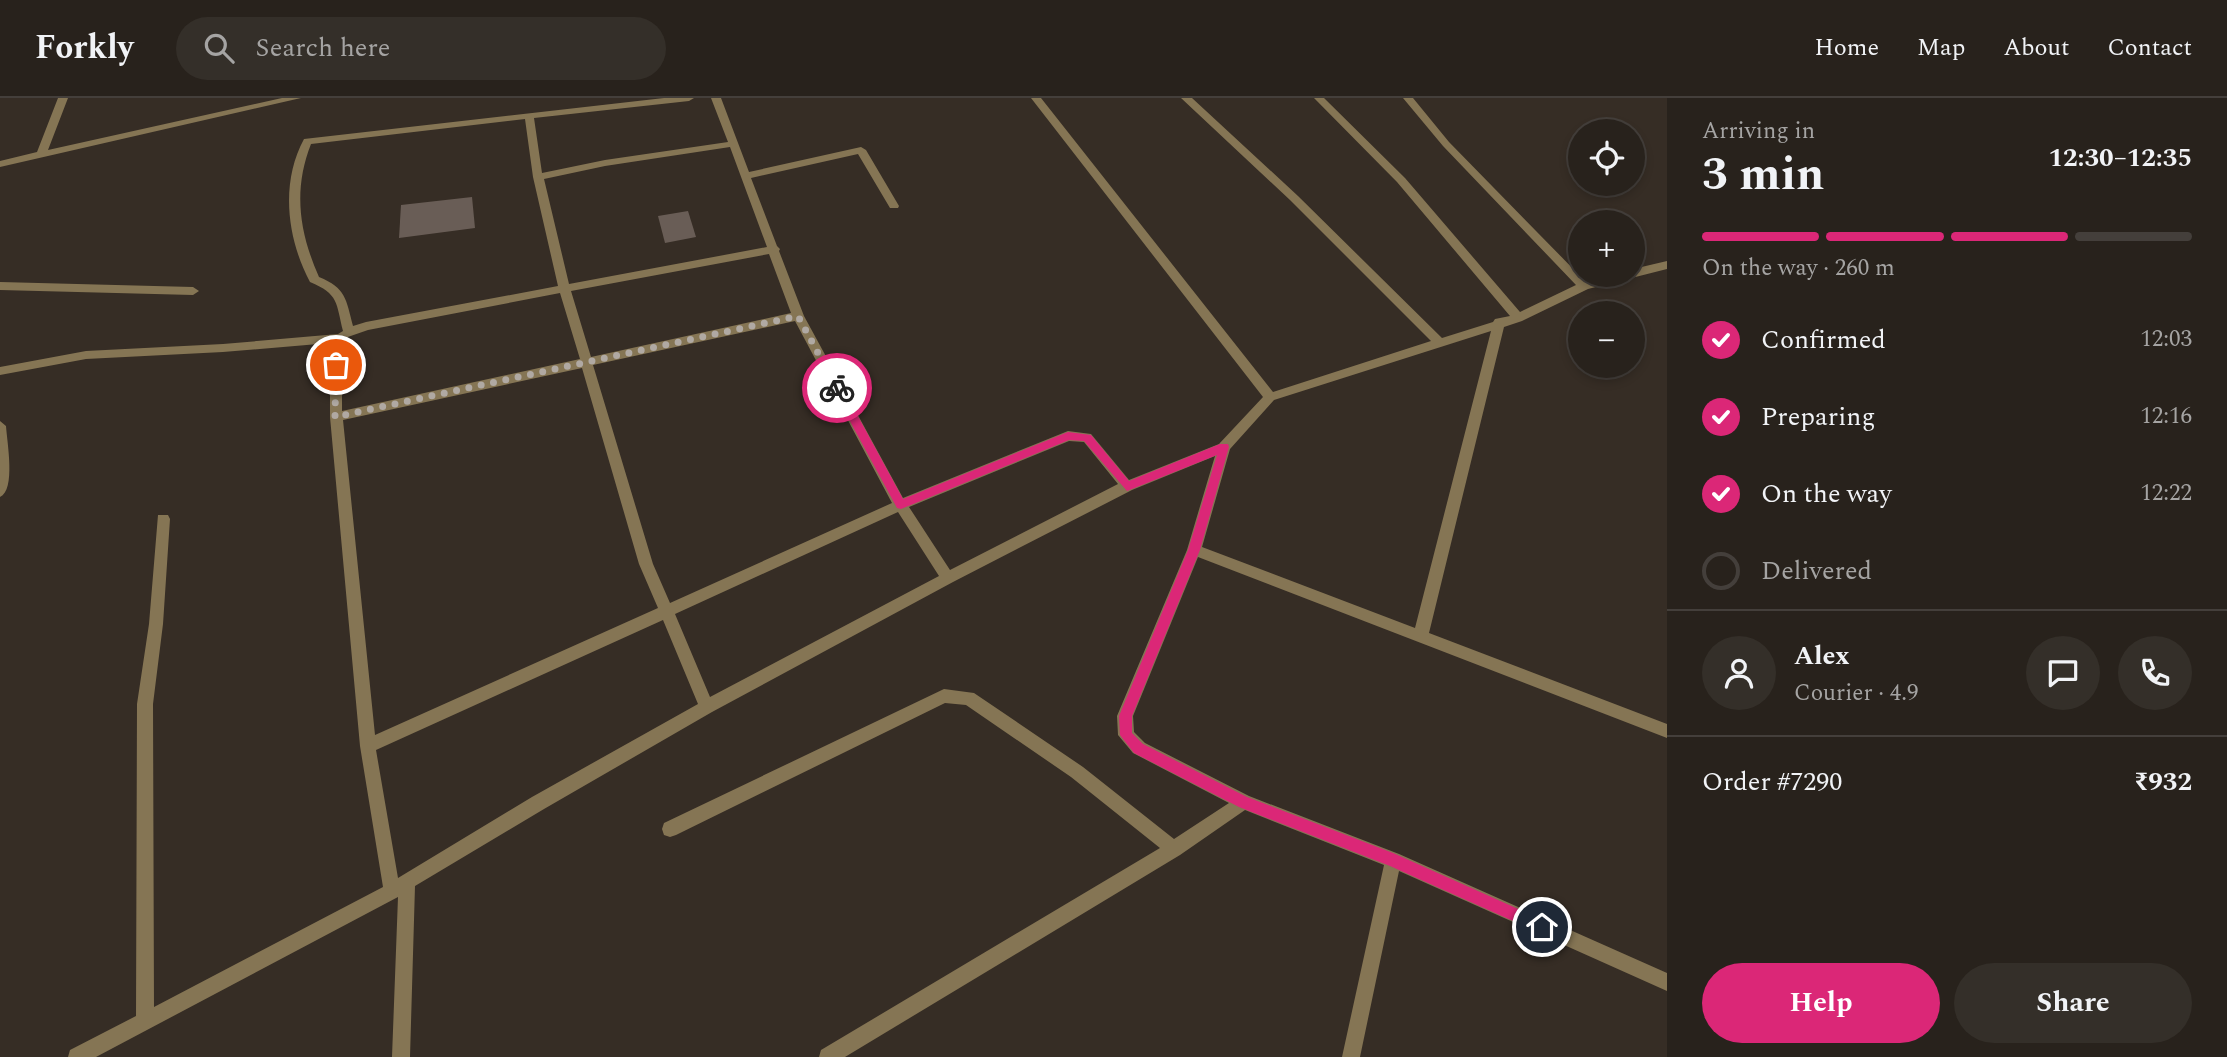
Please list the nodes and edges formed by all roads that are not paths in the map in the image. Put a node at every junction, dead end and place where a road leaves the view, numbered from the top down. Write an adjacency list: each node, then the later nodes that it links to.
1 (63, 98): 11 (street)
2 (296, 98): 11 (street)
3 (689, 98): 9 (street)
4 (716, 98): 10 (street)
5 (1036, 98): 32 (street)
6 (1186, 98): 29 (street)
7 (1319, 98): 25 (street)
8 (1408, 98): 18 (street)
9 (529, 115): 14 (street); 27 (street)
10 (732, 144): 13 (street); 14 (street)
11 (41, 154): 12 (street)
12 (0, 164)
13 (747, 176): 15 (street); 16 (street)
14 (538, 177): 22 (street)
15 (894, 206)
16 (775, 249): 22 (street); 24 (street)
17 (1667, 265): 19 (street)
18 (1568, 270)
19 (1645, 270)
20 (0, 286): 23 (street)
21 (1582, 287): 25 (street)
22 (565, 290): 27 (street); 30 (street)
23 (193, 291)
24 (798, 316): 30 (street); 38 (street)
25 (1518, 318): 26 (street)
26 (1499, 323): 29 (street); 43 (street)
27 (349, 332): 28 (street)
28 (336, 338): 31 (street); 33 (street)
29 (1440, 343): 32 (street)
30 (587, 363): 33 (street); 42 (street)
31 (0, 371)
32 (1270, 397): 35 (street)
33 (335, 417): 46 (street)
34 (0, 426): 37 (street)
35 (1224, 447): 36 (street); 40 (street)
36 (1127, 486): 38 (street); 41 (street)
37 (0, 492)
38 (901, 505): 41 (street); 42 (street)
39 (163, 519): 53 (street)
40 (1194, 550): 43 (street); 47 (street)
41 (948, 578): 44 (street)
42 (667, 611): 44 (street); 46 (street)
43 (1421, 635): 45 (street)
44 (707, 707): 51 (street)
45 (1667, 731)
46 (368, 746): 51 (street)
47 (1244, 802): 49 (street); 50 (street)
48 (670, 829): 49 (street)
49 (1174, 849): 56 (street)
50 (1393, 860): 52 (street); 57 (street)
51 (400, 887): 53 (street); 55 (street)
52 (1667, 982)
53 (145, 1022): 54 (street)
54 (77, 1057)
55 (401, 1057)
56 (828, 1057)
57 (1351, 1057)

